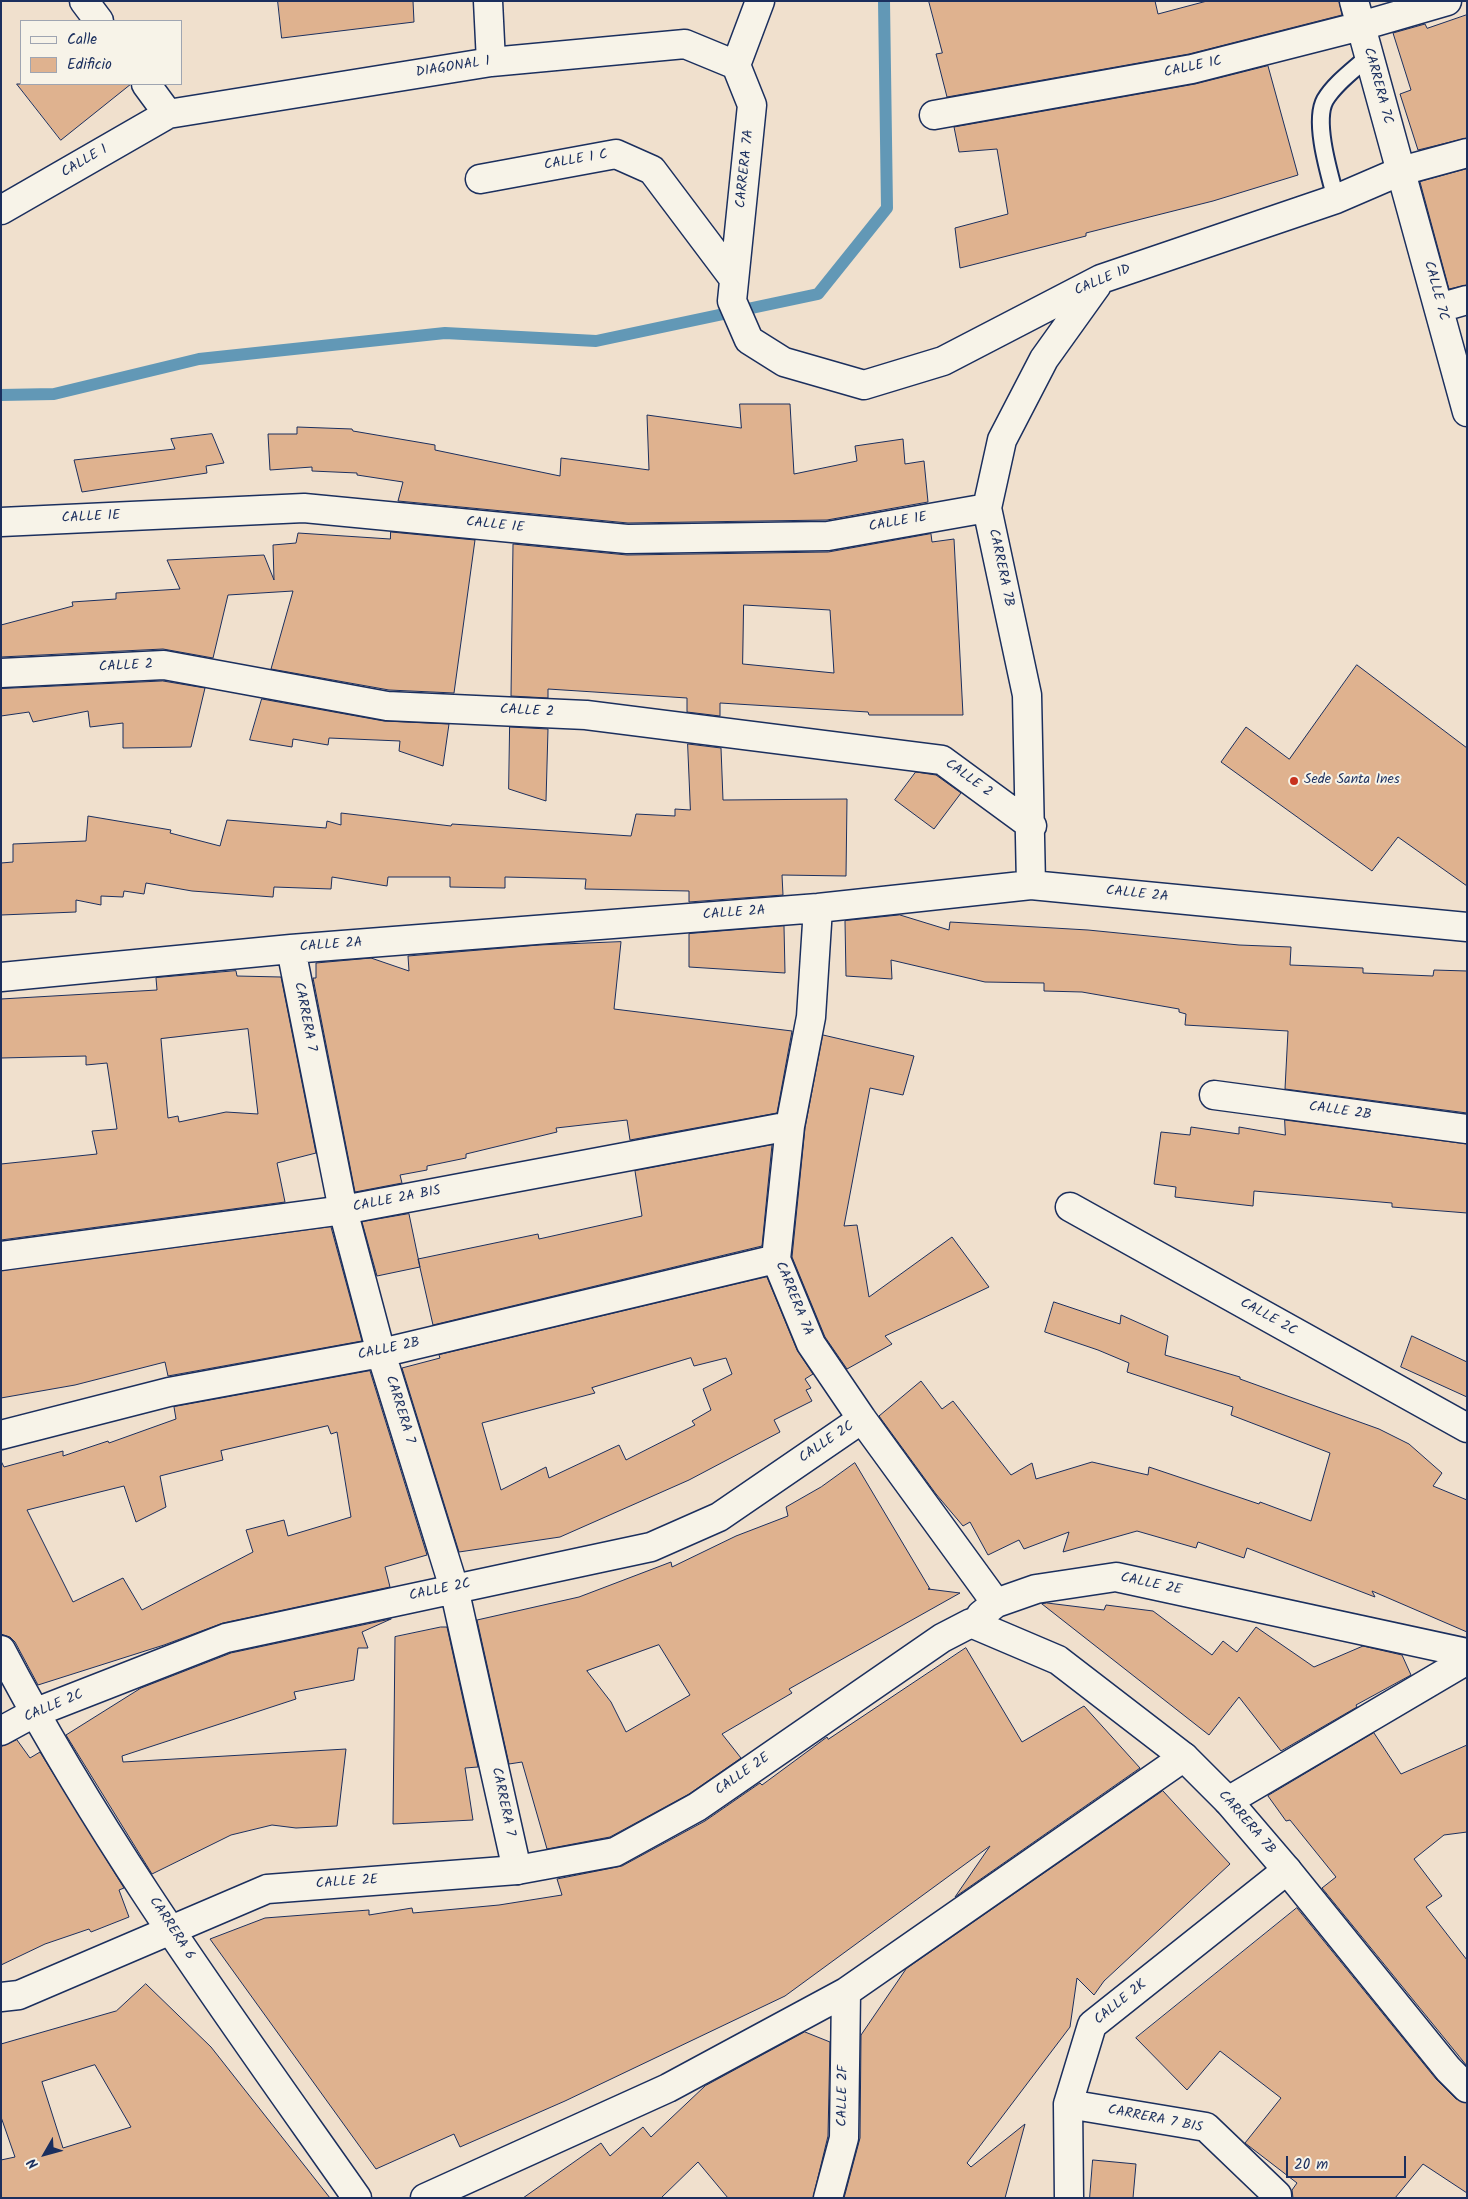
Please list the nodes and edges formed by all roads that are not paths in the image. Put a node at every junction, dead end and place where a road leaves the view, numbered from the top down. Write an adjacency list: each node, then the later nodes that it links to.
1 (84, 1): 6 (street)
2 (488, 1): 8 (street)
3 (760, 1): 9 (street)
4 (1447, 1): 5 (street, CALLE 1C)
5 (1357, 14): 7 (street, CARRERA 7C); 12 (street, CALLE 1C)
6 (98, 20)
7 (1369, 56): 14 (street, CARRERA 7C); 16 (lane)
8 (490, 62): 9 (street, DIAGONAL 1); 11 (street, DIAGONAL 1)
9 (736, 64): 19 (street, CARRERA 7A)
10 (147, 85): 11 (street)
11 (168, 114): 17 (street, CALLE 1)
12 (934, 115)
13 (1467, 153): 14 (street, CALLE 1D)
14 (1401, 171): 16 (street, CALLE 1D); 21 (street, CALLE 7C)
15 (480, 179): 19 (street, CALLE 1 C)
16 (1336, 199): 18 (street, CALLE 1D)
17 (1, 210)
18 (1101, 279): 22 (street, CALLE 1D); 24 (street, CARRERA 7B)
19 (733, 290): 22 (street, CARRERA 7A)
20 (1467, 300): 21 (street)
21 (1440, 308): 23 (street, CALLE 7C)
22 (749, 340)
23 (1467, 412)
24 (987, 508): 25 (street, CALLE 1E); 27 (street, CARRERA 7B)
25 (1, 522)
26 (1, 673): 27 (street, CALLE 2)
27 (1032, 826): 28 (street, CARRERA 7B)
28 (1032, 885): 29 (street, CALLE 2A); 30 (street, CALLE 2A)
29 (818, 908): 31 (street, CALLE 2A); 34 (street, CARRERA 7A)
30 (1467, 927)
31 (291, 949): 32 (street, CALLE 2A); 37 (street, CARRERA 7)
32 (1, 977)
33 (1214, 1095): 35 (street, CALLE 2B)
34 (790, 1126): 37 (street, CALLE 2A BIS); 39 (street, CARRERA 7A)
35 (1467, 1129)
36 (1070, 1208): 42 (street, CALLE 2C)
37 (343, 1210): 38 (street, CALLE 2A BIS); 40 (street, CARRERA 7)
38 (1, 1256)
39 (776, 1259): 40 (street, CALLE 2B); 41 (street, CARRERA 7A)
40 (381, 1353): 43 (street, CALLE 2B); 44 (street, CARRERA 7)
41 (862, 1419): 44 (street, CALLE 2C); 45 (street, CARRERA 7A)
42 (1467, 1428)
43 (1, 1435)
44 (454, 1588): 50 (street, CALLE 2C); 54 (street, CARRERA 7)
45 (996, 1603): 46 (street, CALLE 2E); 48 (street, CALLE 2E)
46 (971, 1623): 52 (street, CARRERA 7B); 54 (street, CALLE 2E)
47 (1, 1650): 50 (street, CARRERA 6)
48 (1467, 1653)
49 (1467, 1660): 53 (street)
50 (34, 1714): 51 (street, CALLE 2C); 56 (street, CARRERA 6)
51 (1, 1731)
52 (1184, 1757): 53 (street, CARRERA 7B); 57 (street)
53 (1228, 1801): 55 (street, CARRERA 7B)
54 (517, 1870): 56 (street, CALLE 2E)
55 (1287, 1870): 59 (street, CARRERA 7B); 60 (street, CALLE 2K)
56 (170, 1931): 58 (street, CALLE 2E); 62 (street, CARRERA 6)
57 (846, 1992): 63 (street); 64 (street, CALLE 2F)
58 (1, 1997)
59 (1467, 2088)
60 (1068, 2104): 61 (street, CARRERA 7 BIS); 65 (street, CALLE 2K)
61 (1277, 2196)
62 (357, 2198)
63 (425, 2198)
64 (828, 2198)
65 (1069, 2198)

